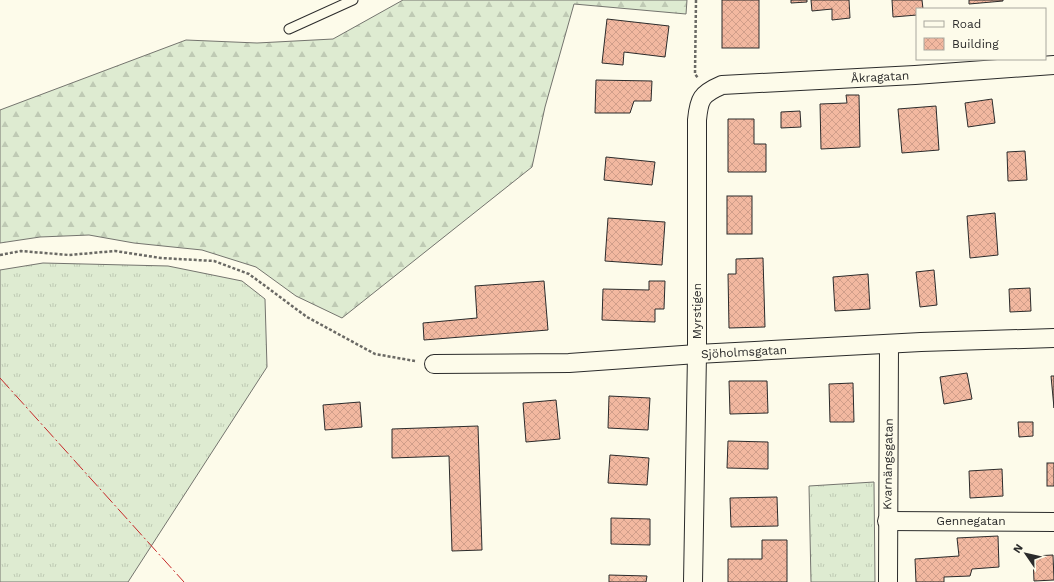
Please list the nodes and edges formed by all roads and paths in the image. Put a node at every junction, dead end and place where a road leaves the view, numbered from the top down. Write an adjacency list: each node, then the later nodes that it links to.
1 (353, 0): 3 (lane)
2 (696, 0): 5 (path)
3 (289, 29)
4 (1054, 65): 5 (street, Åkragatan)
5 (707, 91): 9 (street, Myrstigen)
6 (0, 255): 10 (path)
7 (1054, 338): 8 (street, Sjöholmsgatan)
8 (889, 345): 9 (street, Sjöholmsgatan); 11 (street, Kvarnängsgatan)
9 (697, 354): 10 (street, Sjöholmsgatan); 13 (street, Myrstigen)
10 (434, 364)
11 (887, 521): 12 (street, Gennegatan); 14 (street, Kvarnängsgatan)
12 (1054, 522)
13 (693, 582)
14 (888, 582)

